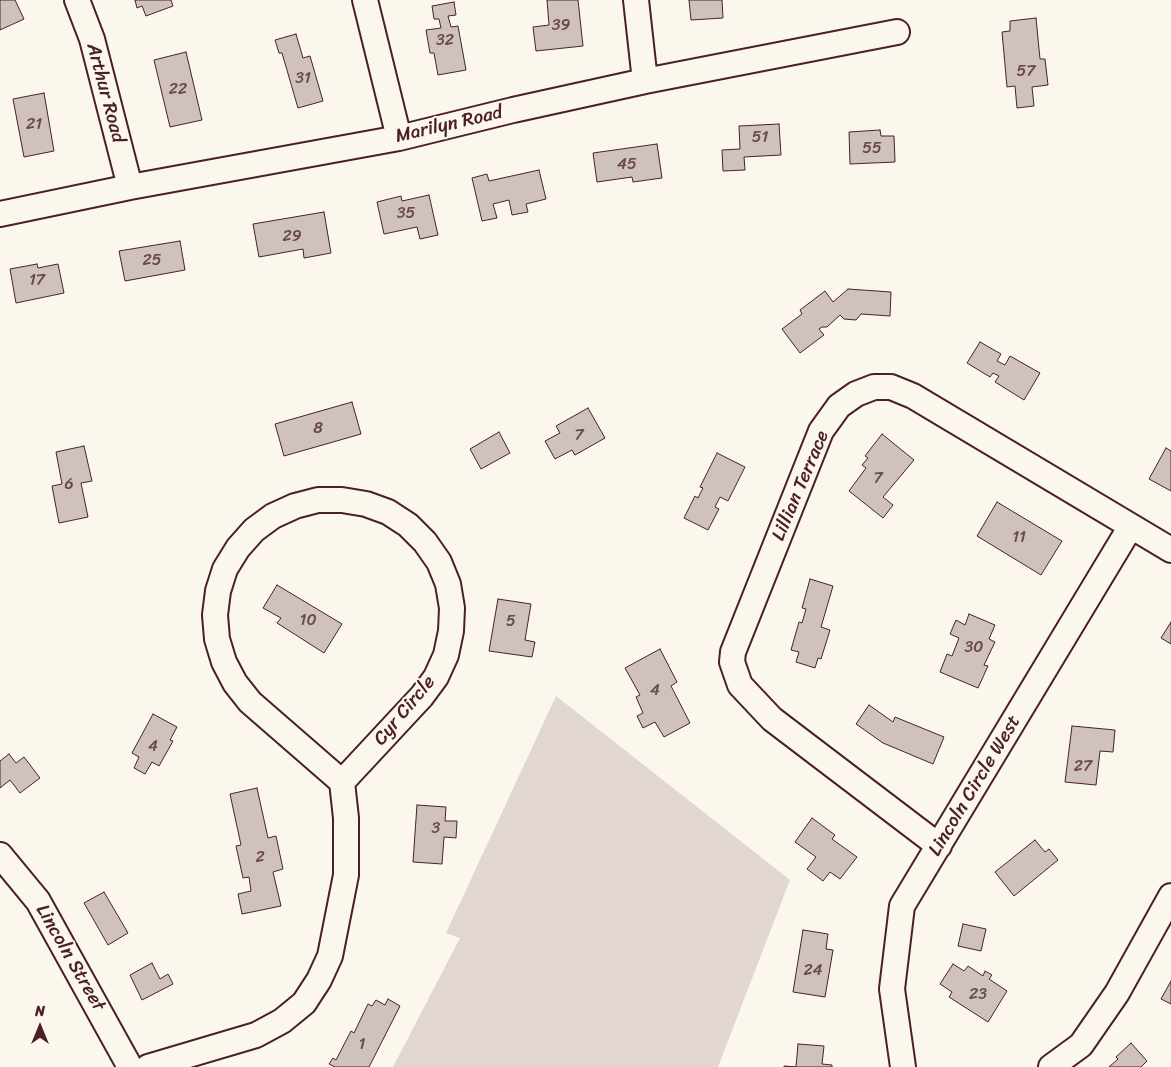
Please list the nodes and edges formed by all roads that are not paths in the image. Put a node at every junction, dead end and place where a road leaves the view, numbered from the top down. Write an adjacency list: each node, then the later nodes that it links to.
1 (76, 0): 7 (street, Arthur Road)
2 (365, 0): 6 (street)
3 (636, 0): 5 (street)
4 (897, 32): 5 (street, Marilyn Road)
5 (645, 81): 6 (street, Marilyn Road)
6 (399, 138): 7 (street, Marilyn Road)
7 (130, 187): 8 (street, Marilyn Road)
8 (0, 214)
9 (1132, 526): 10 (street, Lillian Terrace); 12 (street, Lincoln Circle West); 12 (street, Lillian Terrace)
10 (1171, 550)
11 (342, 782): 11 (street, Cyr Circle); 16 (street)
12 (938, 846): 17 (street, Lincoln Circle West)
13 (0, 855): 15 (street, Lincoln Street)
14 (1171, 896): 18 (street)
15 (130, 1067)
16 (148, 1067)
17 (903, 1067)
18 (1051, 1067)

